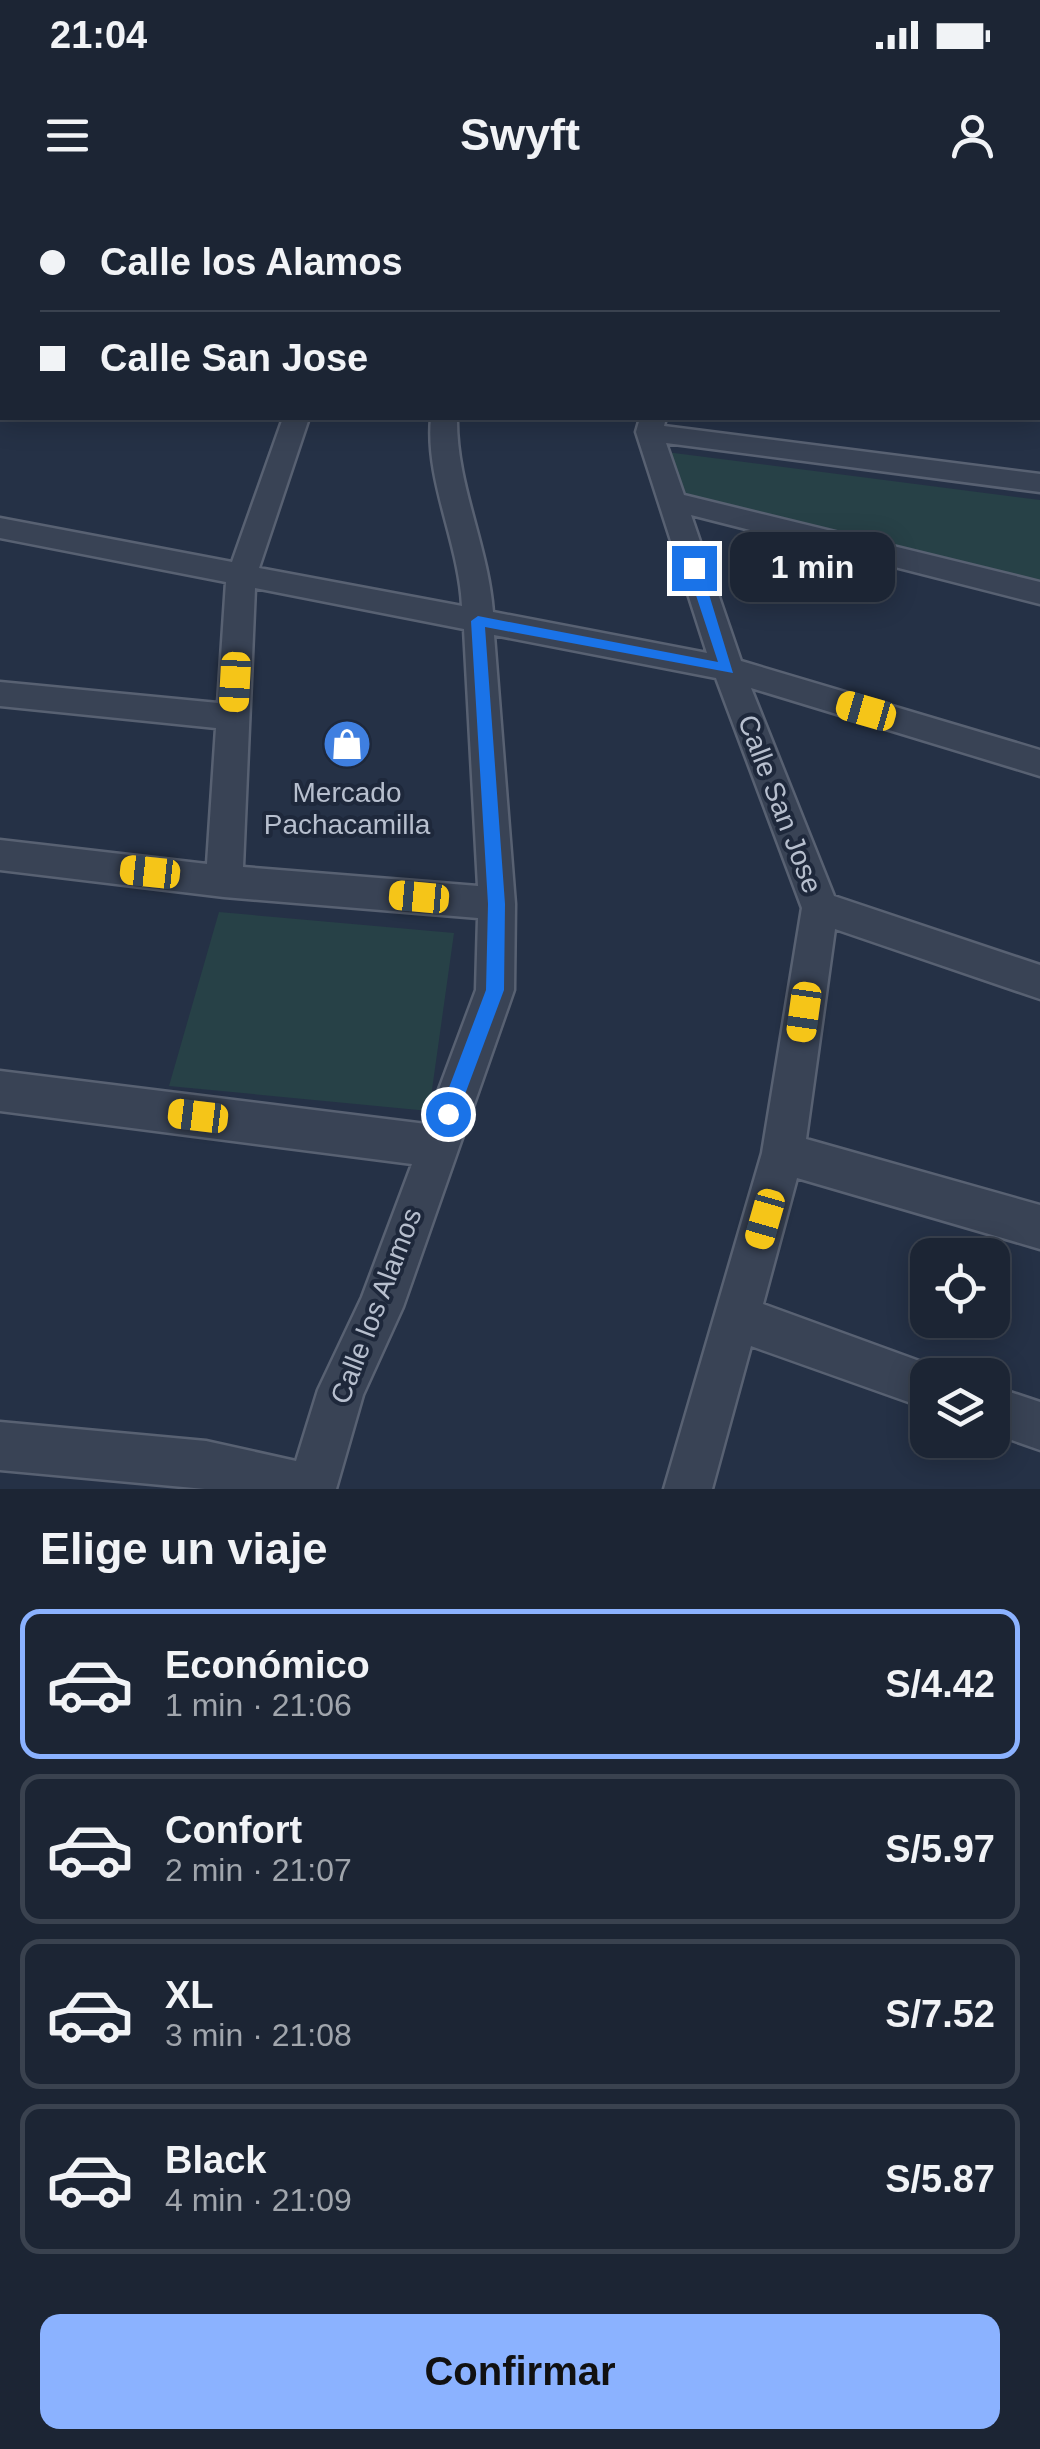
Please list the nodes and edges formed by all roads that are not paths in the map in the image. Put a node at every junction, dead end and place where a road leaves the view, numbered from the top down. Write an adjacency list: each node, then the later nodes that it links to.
1 (295, 420): 7 (street)
2 (444, 420): 9 (street, Calle los Alamos)
3 (651, 425): 4 (street); 5 (street, Calle San Jose)
4 (1040, 483)
5 (672, 501): 8 (street); 10 (street, Calle San Jose)
6 (0, 528): 7 (street)
7 (241, 577): 9 (street); 12 (street)
8 (1040, 593)
9 (478, 621): 10 (street); 16 (street, Calle los Alamos)
10 (728, 669): 13 (street); 17 (street, Calle San Jose)
11 (0, 694): 12 (street)
12 (233, 717): 15 (street)
13 (1040, 763)
14 (0, 855): 15 (street)
15 (224, 882): 16 (street)
16 (497, 904): 20 (street, Calle los Alamos)
17 (820, 908): 18 (street); 21 (street, Calle San Jose)
18 (1040, 982)
19 (0, 1091): 20 (street)
20 (436, 1146): 28 (street, Calle los Alamos)
21 (783, 1153): 22 (street); 23 (street, Calle San Jose)
22 (1040, 1227)
23 (737, 1318): 24 (street); 29 (street, Calle San Jose)
24 (910, 1380)
25 (1010, 1416): 26 (street)
26 (1040, 1426)
27 (0, 1446): 28 (street)
28 (311, 1489)
29 (688, 1489)

